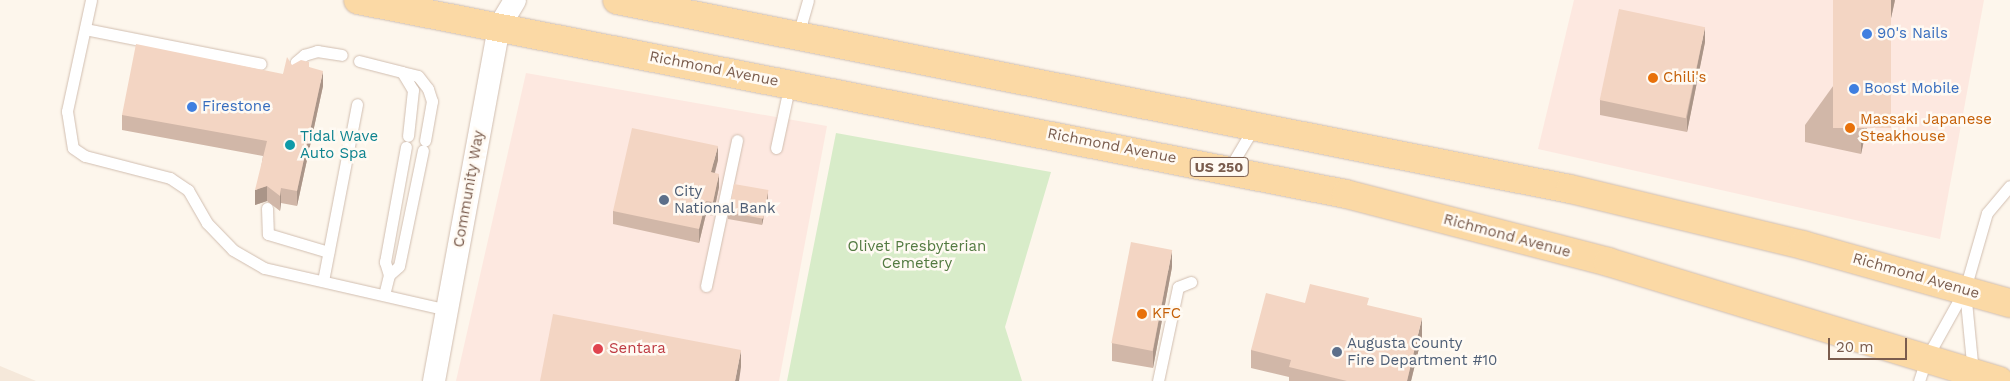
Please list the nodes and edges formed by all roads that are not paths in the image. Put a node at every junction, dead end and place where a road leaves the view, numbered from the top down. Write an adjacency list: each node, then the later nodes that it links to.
1 (92, 0): 7 (lane)
2 (358, 0): 6 (main road, Richmond Avenue / US 250)
3 (515, 0): 6 (street, Community Way)
4 (617, 0): 8 (main road, Richmond Avenue)
5 (808, 0): 8 (lane)
6 (499, 27): 14 (main road, Richmond Avenue / US 250); 30 (street, Community Way)
7 (85, 29): 11 (lane); 24 (lane)
8 (798, 35): 16 (main road, Richmond Avenue)
9 (342, 55): 13 (lane)
10 (359, 61): 12 (lane)
11 (261, 64)
12 (402, 72): 23 (lane); 23 (lane)
13 (294, 73)
14 (790, 83): 18 (lane); 19 (main road, Richmond Avenue / US 250)
15 (357, 104): 22 (lane)
16 (1255, 125): 19 (lane); 27 (main road, Richmond Avenue)
17 (736, 140): 26 (lane)
18 (776, 148)
19 (1229, 169): 31 (main road, Richmond Avenue / US 250)
20 (2010, 186): 27 (lane)
21 (267, 208): 22 (lane)
22 (328, 252): 24 (lane)
23 (389, 275): 28 (lane)
24 (323, 281): 28 (lane)
25 (1191, 282): 34 (lane)
26 (706, 286)
27 (1965, 289): 29 (main road, Richmond Avenue); 31 (lane); 32 (lane)
28 (384, 295): 30 (lane)
29 (2010, 303)
30 (447, 310): 33 (street, Community Way)
31 (1922, 370): 32 (main road, Richmond Avenue / US 250)
32 (1981, 378)
33 (434, 381)
34 (1158, 381)

